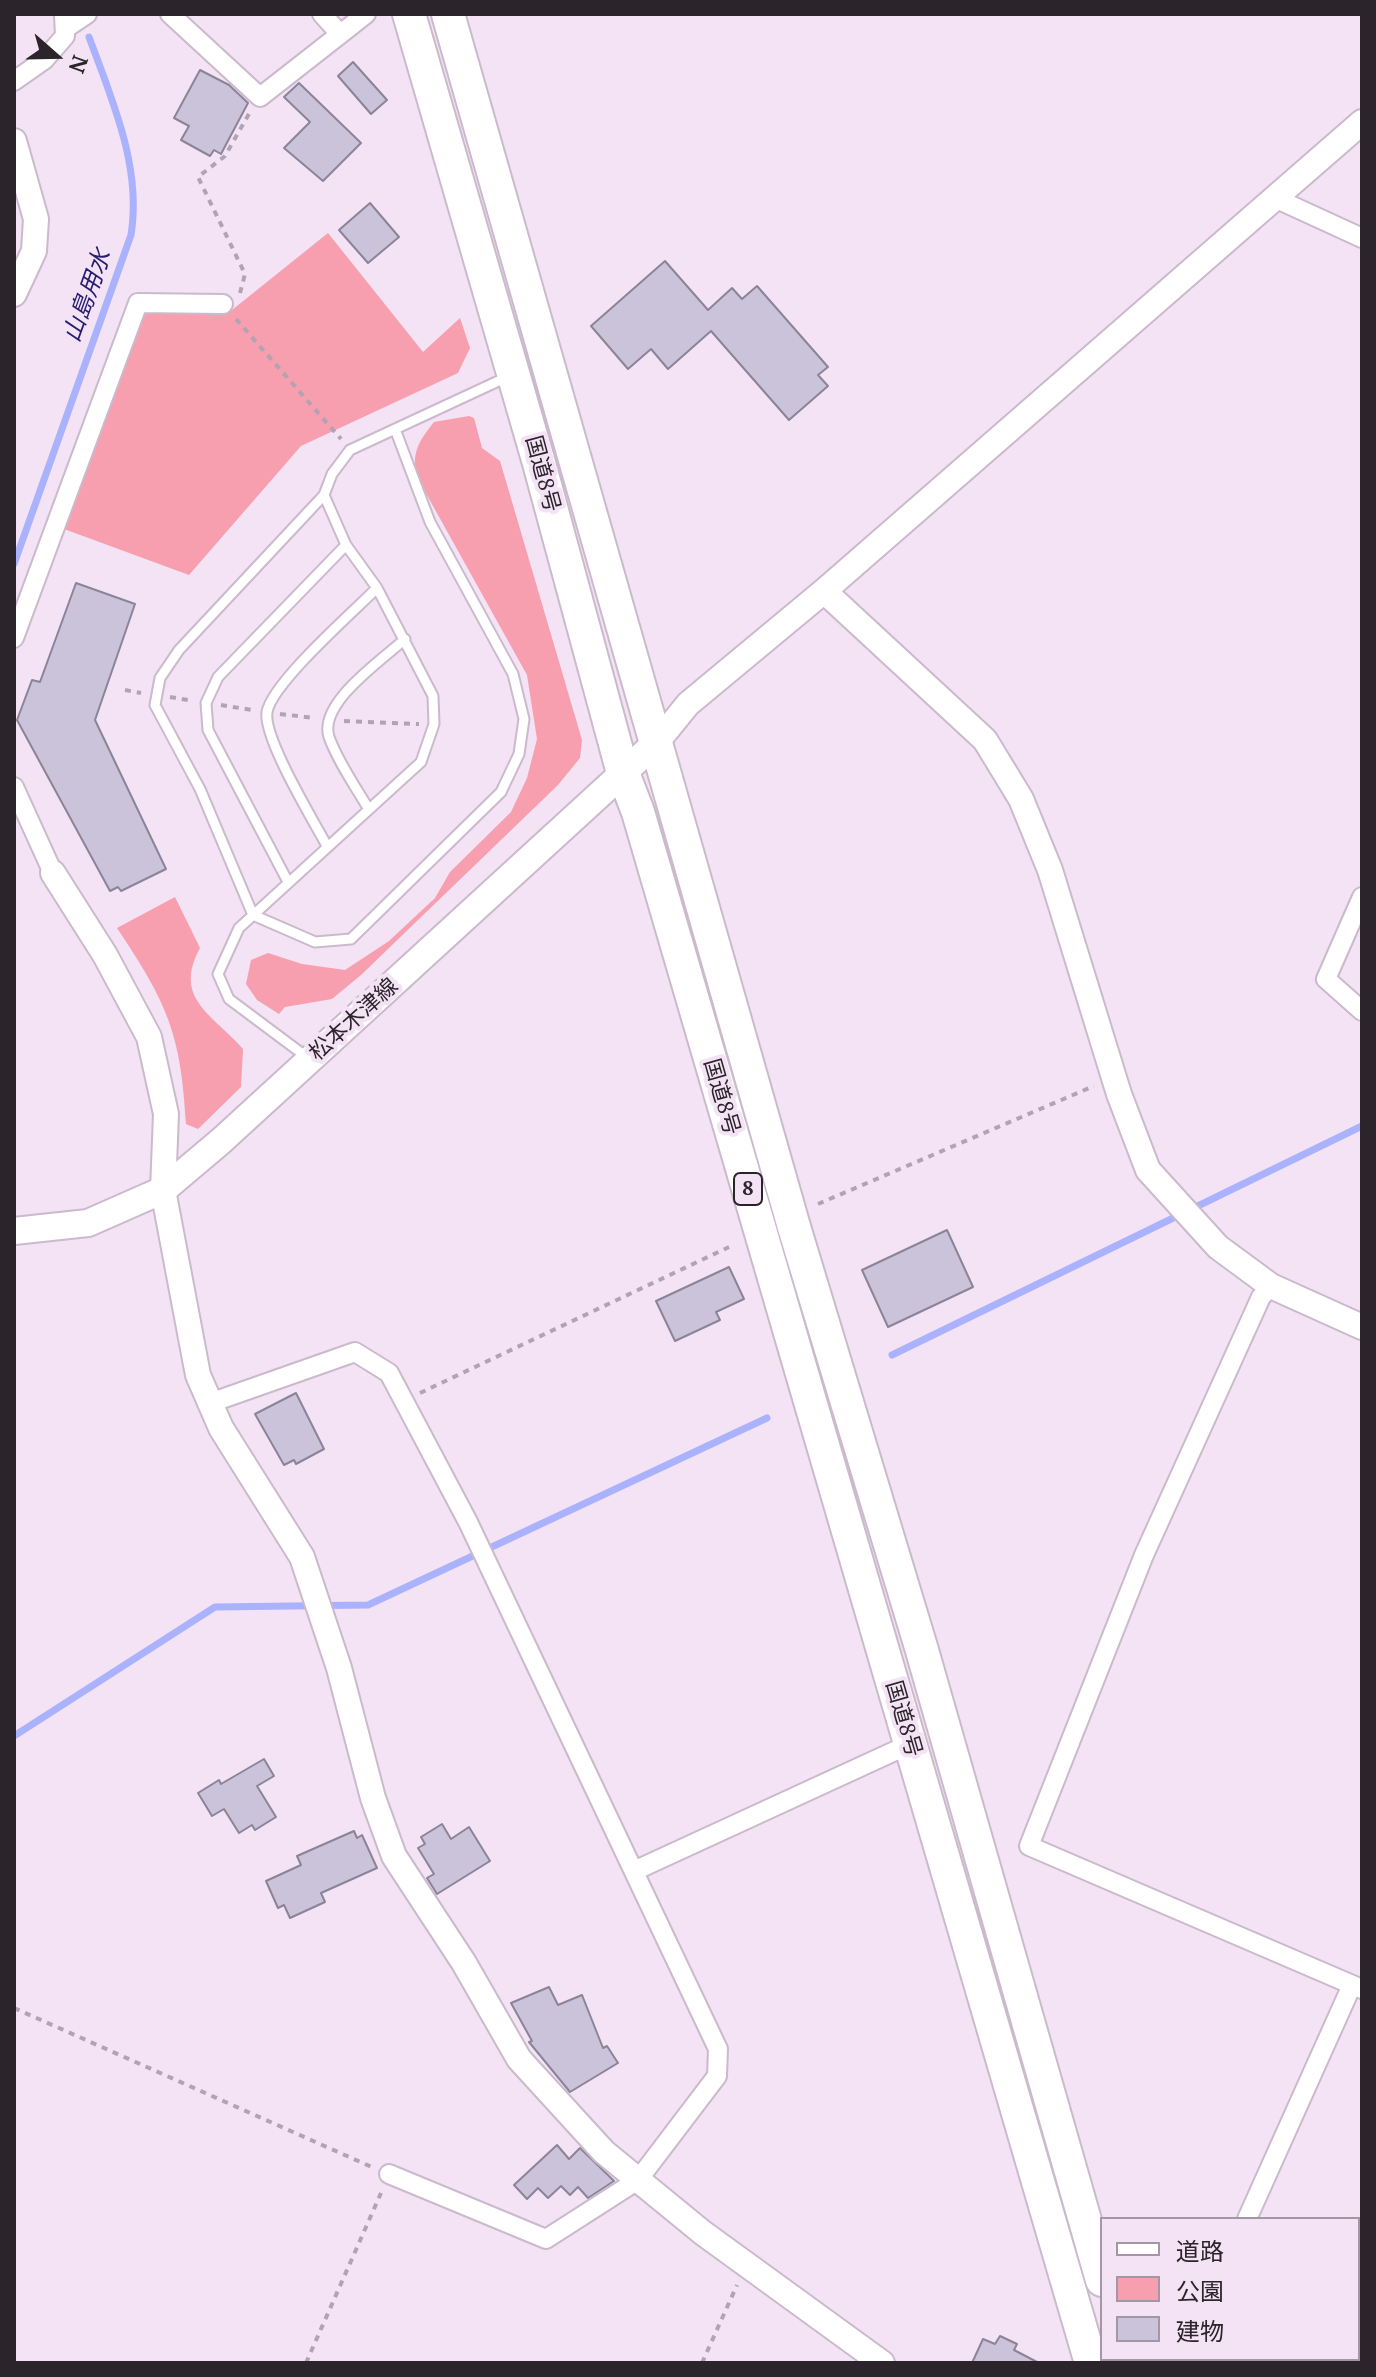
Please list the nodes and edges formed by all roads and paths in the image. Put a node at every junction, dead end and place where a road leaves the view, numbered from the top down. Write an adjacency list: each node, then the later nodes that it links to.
1 (87, 14): 6 (street)
2 (170, 14): 9 (street)
3 (366, 14): 7 (street)
4 (409, 14): 16 (highway, 国道8号 / 8)
5 (448, 14): 25 (highway, 国道8号 / 8)
6 (65, 21): 8 (street)
7 (335, 22): 9 (street)
8 (14, 81)
9 (260, 97): 15 (path)
10 (1362, 122): 12 (street)
11 (14, 141): 14 (street)
12 (1277, 199): 13 (street); 22 (street)
13 (1362, 238)
14 (14, 294)
15 (230, 304): 18 (path); 23 (street)
16 (514, 374): 17 (lane); 26 (highway, 国道8号 / 8)
17 (395, 429): 18 (lane); 33 (lane)
18 (350, 450): 19 (lane)
19 (324, 495): 20 (lane); 33 (lane)
20 (346, 545): 21 (lane); 31 (lane)
21 (377, 588): 24 (lane); 29 (lane)
22 (824, 591): 25 (street); 36 (street)
23 (14, 638)
24 (405, 639): 28 (lane); 28 (lane)
25 (658, 741): 26 (main road, 松本木津線); 52 (highway, 国道8号 / 8)
26 (623, 773): 35 (main road, 松本木津線); 45 (highway, 国道8号 / 8)
27 (14, 787): 30 (street)
28 (368, 808): 29 (lane)
29 (327, 846): 31 (lane)
30 (53, 873): 37 (street)
31 (288, 882): 33 (lane)
32 (1362, 897): 34 (street)
33 (253, 915): 35 (lane)
34 (1362, 1011)
35 (310, 1060): 37 (main road, 松本木津線)
36 (1114, 1077): 38 (path); 41 (street)
37 (163, 1190): 39 (main road, 松本木津線); 44 (street)
38 (818, 1204)
39 (14, 1231)
40 (729, 1247): 43 (path)
41 (1271, 1286): 42 (street); 47 (street)
42 (1362, 1327)
43 (404, 1401): 44 (street); 46 (street)
44 (210, 1403): 50 (street)
45 (910, 1744): 46 (street); 58 (highway, 国道8号 / 8)
46 (634, 1871): 50 (street)
47 (1357, 1987): 51 (street)
48 (14, 2008): 49 (path)
49 (389, 2174): 50 (street); 55 (path)
50 (638, 2180): 53 (street)
51 (1248, 2217)
52 (1093, 2218): 54 (highway, 国道8号 / 8)
53 (747, 2265): 56 (path); 57 (street)
54 (1100, 2266)
55 (306, 2363)
56 (702, 2363)
57 (882, 2363)
58 (1091, 2363)

